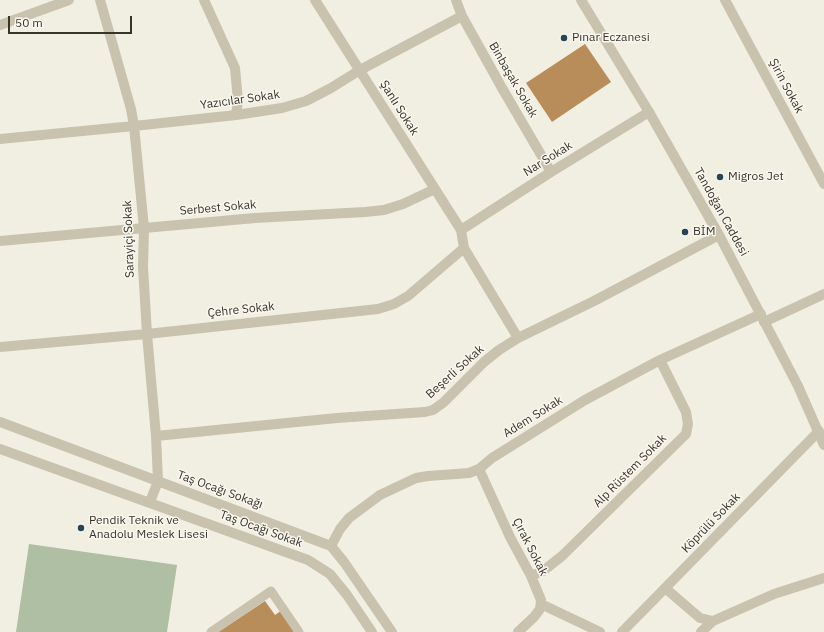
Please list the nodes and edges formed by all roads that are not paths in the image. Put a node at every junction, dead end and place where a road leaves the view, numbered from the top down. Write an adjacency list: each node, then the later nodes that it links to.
1 (69, 0): 9 (street)
2 (100, 0): 13 (street, Sarayiçi Sokak)
3 (204, 0): 12 (street)
4 (315, 0): 10 (street, Şanlı Sokak)
5 (456, 0): 8 (street, Binbaşak Sokak)
6 (581, 0): 11 (street, Tandoğan Caddesi)
7 (725, 0): 16 (street, Şirin Sokak)
8 (462, 16): 10 (street, Yazıcılar Sokak); 15 (street, Binbaşak Sokak)
9 (0, 25)
10 (360, 70): 12 (street, Yazıcılar Sokak); 17 (street, Şanlı Sokak)
11 (649, 112): 15 (street, Nar Sokak); 20 (street, Tandoğan Caddesi)
12 (236, 115): 13 (street, Yazıcılar Sokak)
13 (134, 126): 14 (street, Yazıcılar Sokak); 18 (street, Sarayiçi Sokak)
14 (0, 139)
15 (551, 172): 19 (street, Nar Sokak)
16 (824, 184)
17 (435, 189): 18 (street, Serbest Sokak); 19 (street, Şanlı Sokak)
18 (144, 228): 21 (street, Serbest Sokak); 25 (street, Sarayiçi Sokak)
19 (461, 230): 22 (street)
20 (719, 235): 24 (street, Tandoğan Caddesi); 26 (street, Beşerli Sokak)
21 (0, 242)
22 (464, 248): 25 (street, Çehre Sokak); 26 (street)
23 (824, 294): 24 (street, Adem Sokak)
24 (762, 318): 28 (street, Adem Sokak); 30 (street, Tandoğan Caddesi)
25 (147, 334): 27 (street, Çehre Sokak); 31 (street, Sarayiçi Sokak)
26 (518, 338): 31 (street, Beşerli Sokak)
27 (0, 347)
28 (660, 360): 34 (street, Adem Sokak); 38 (street, Alp Rüstem Sokak)
29 (0, 422): 35 (street, Taş Ocağı Sokağı)
30 (819, 431): 32 (street, Tandoğan Caddesi); 40 (street, Köprülü Sokak)
31 (156, 436): 35 (street, Sarayiçi Sokak)
32 (824, 445)
33 (0, 449): 36 (street, Taş Ocağı Sokak)
34 (479, 469): 37 (street, Adem Sokak); 38 (street, Çırak Sokak)
35 (158, 481): 36 (street); 37 (street, Taş Ocağı Sokağı)
36 (150, 502): 45 (street, Taş Ocağı Sokak)
37 (330, 546): 46 (street, Taş Ocağı Sokağı)
38 (531, 576): 41 (street, Çırak Sokak)
39 (824, 578): 42 (street)
40 (666, 588): 42 (street); 49 (street, Köprülü Sokak)
41 (541, 604): 47 (street); 48 (street)
42 (713, 621): 50 (street)
43 (211, 632): 44 (lane)
44 (299, 632)
45 (372, 632)
46 (392, 632)
47 (518, 632)
48 (600, 632)
49 (622, 632)
50 (701, 632)

